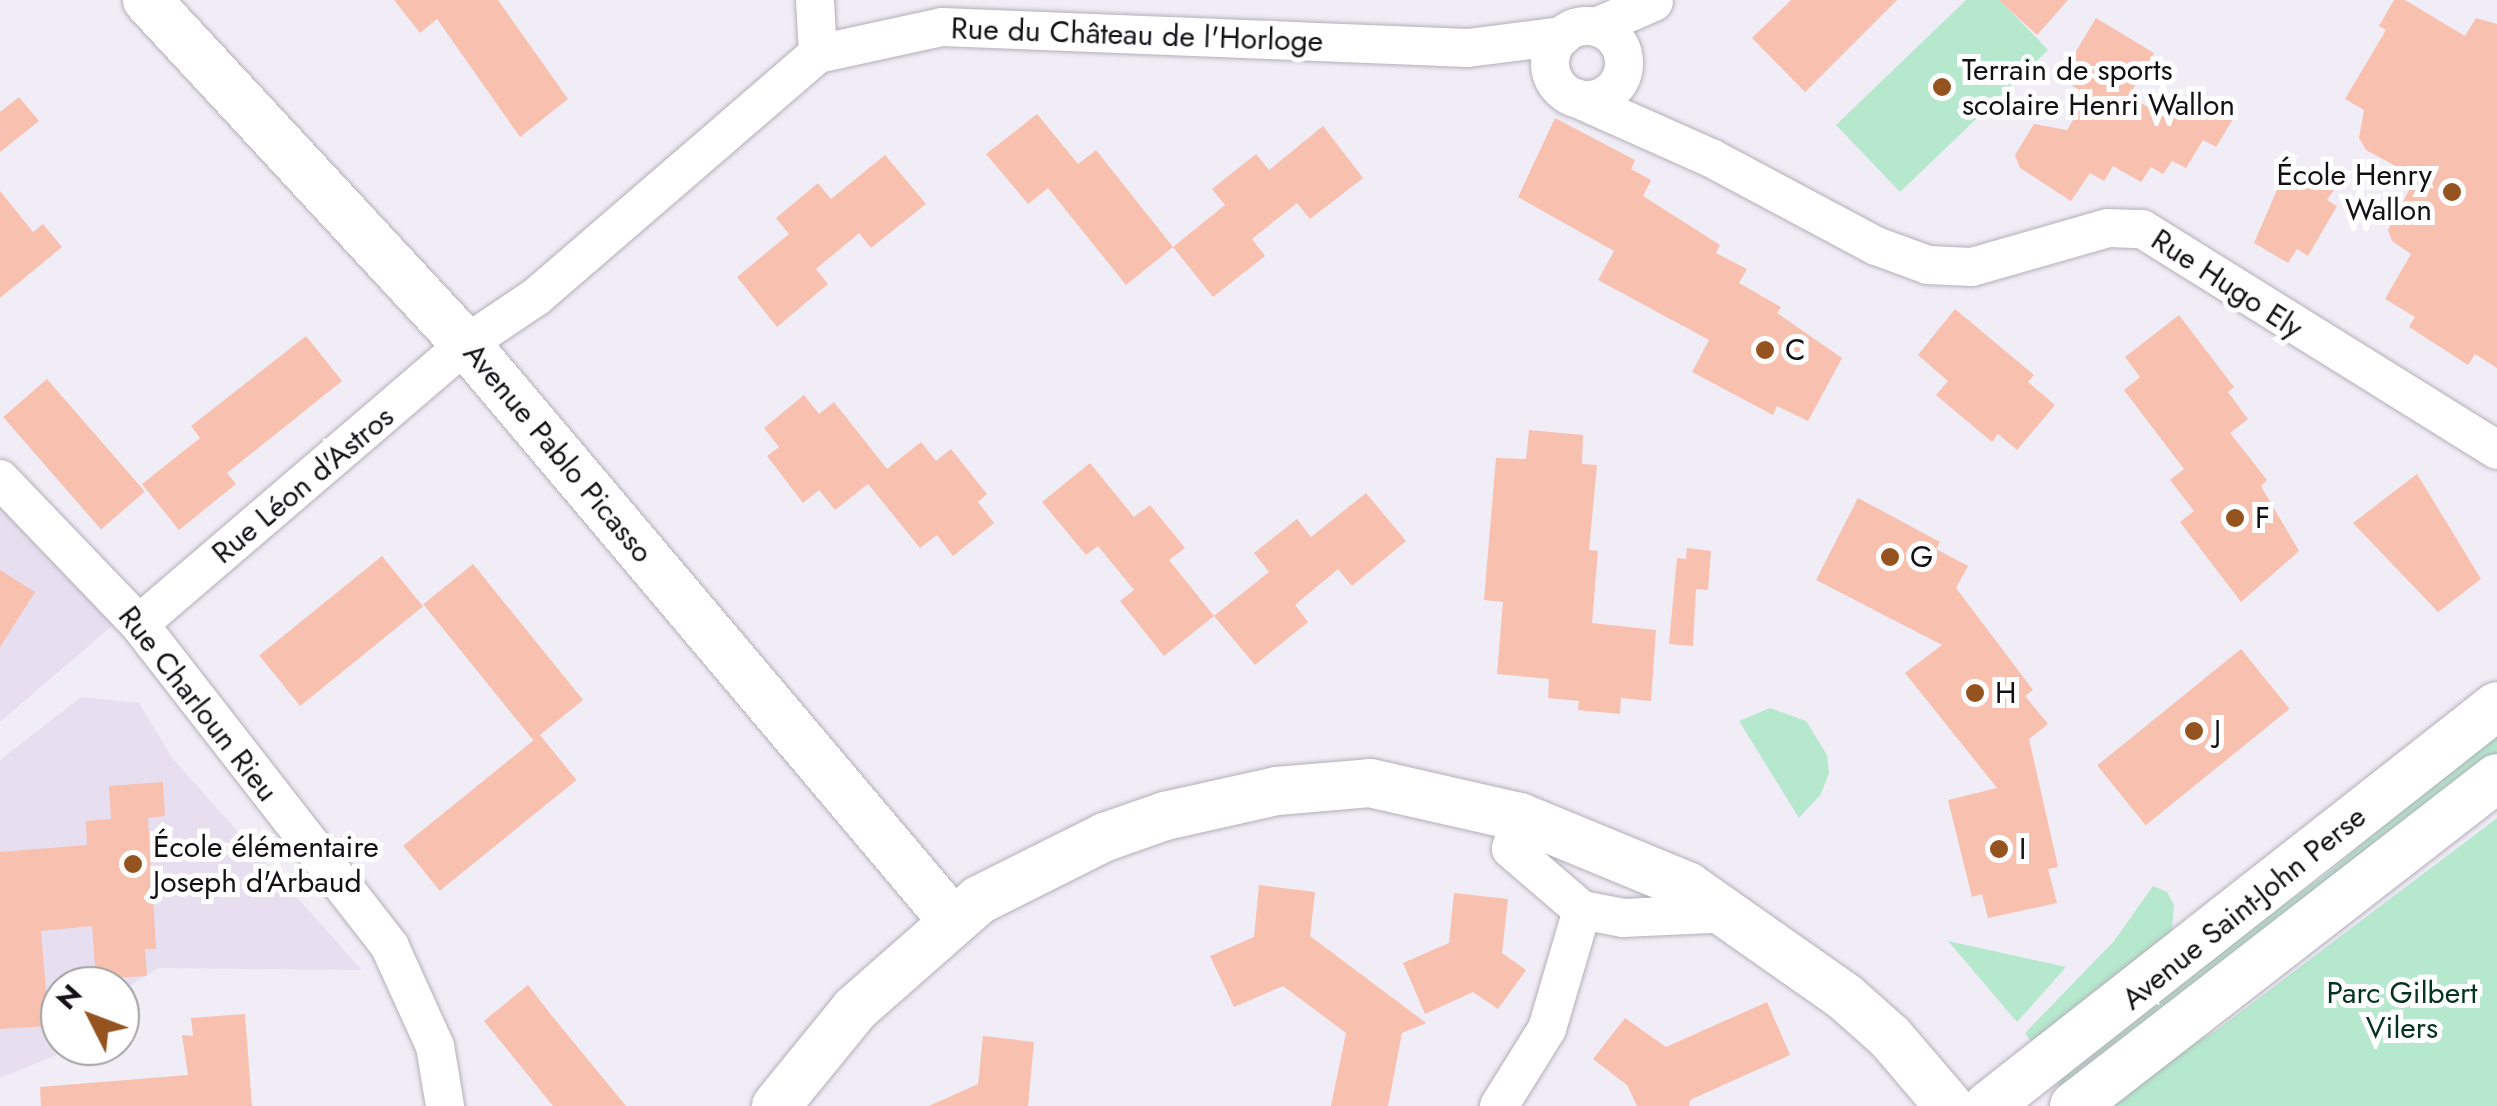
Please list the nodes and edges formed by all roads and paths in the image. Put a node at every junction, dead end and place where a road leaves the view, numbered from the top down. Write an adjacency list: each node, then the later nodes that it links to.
1 (147, 0): 9 (main road, Avenue Pablo Picasso)
2 (816, 0): 6 (street)
3 (1655, 1): 5 (street)
4 (1495, 47): 5 (street, Rue du Château de l'Horloge); 6 (street, Rue du Château de l'Horloge); 7 (street, Rue du Château de l'Horloge)
5 (1601, 48): 7 (street); 7 (street); 8 (street, Rue Hugo Ely)
6 (818, 54): 9 (street, Rue du Château de l'Horloge)
7 (1567, 92): 8 (street, Rue Hugo Ely)
8 (1662, 135): 10 (street, Rue Hugo Ely)
9 (466, 344): 12 (street, Rue Léon d'Astros); 18 (main road, Avenue Pablo Picasso)
10 (2497, 450)
11 (0, 479): 12 (street, Rue Charloun Rieu)
12 (139, 624): 19 (street, Rue Charloun Rieu)
13 (2497, 706): 23 (main road, Avenue Saint-John Perse)
14 (2497, 778): 24 (main road, Avenue Saint-John Perse)
15 (1516, 833): 16 (street); 17 (main road); 18 (main road)
16 (1582, 910): 17 (street); 21 (street)
17 (1732, 913): 22 (main road)
18 (952, 920): 20 (main road)
19 (445, 1106)
20 (776, 1106)
21 (1499, 1106)
22 (1948, 1106)
23 (1988, 1106)
24 (2074, 1106)

